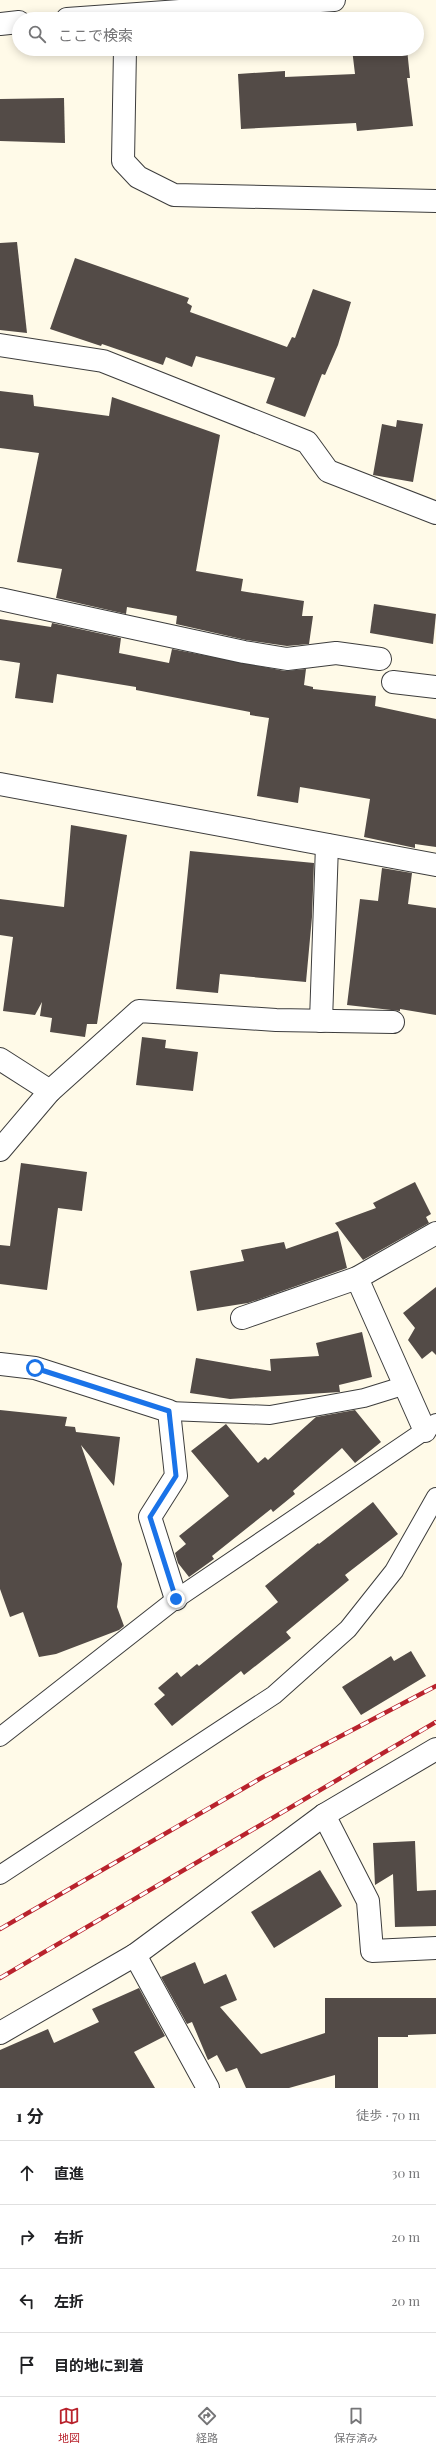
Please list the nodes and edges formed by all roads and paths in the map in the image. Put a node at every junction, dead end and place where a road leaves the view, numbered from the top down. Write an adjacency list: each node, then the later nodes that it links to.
1 (334, 0): 2 (street)
2 (273, 2): 3 (street)
3 (174, 12)
4 (12, 23): 5 (street)
5 (0, 24)
6 (125, 56): 7 (street)
7 (436, 201)
8 (0, 345): 9 (street)
9 (436, 513)
10 (0, 599): 11 (street)
11 (380, 659)
12 (393, 682): 13 (street)
13 (436, 687)
14 (0, 784): 15 (street)
15 (327, 846): 16 (street); 17 (street)
16 (436, 865)
17 (321, 1021): 18 (street); 20 (street)
18 (393, 1022)
19 (0, 1059): 20 (street)
20 (50, 1090): 21 (street)
21 (4, 1141)
22 (436, 1233): 23 (street)
23 (357, 1278): 24 (street); 26 (street)
24 (242, 1318)
25 (0, 1364): 27 (street)
26 (406, 1385): 27 (lane); 28 (street)
27 (169, 1411): 30 (street)
28 (430, 1427): 30 (lane)
29 (436, 1497): 34 (lane)
30 (176, 1599): 31 (lane)
31 (0, 1737)
32 (436, 1749): 33 (street)
33 (324, 1815): 35 (street); 36 (street)
34 (0, 1875)
35 (436, 1948)
36 (135, 1955): 37 (street); 38 (street)
37 (0, 2033)
38 (206, 2087)

